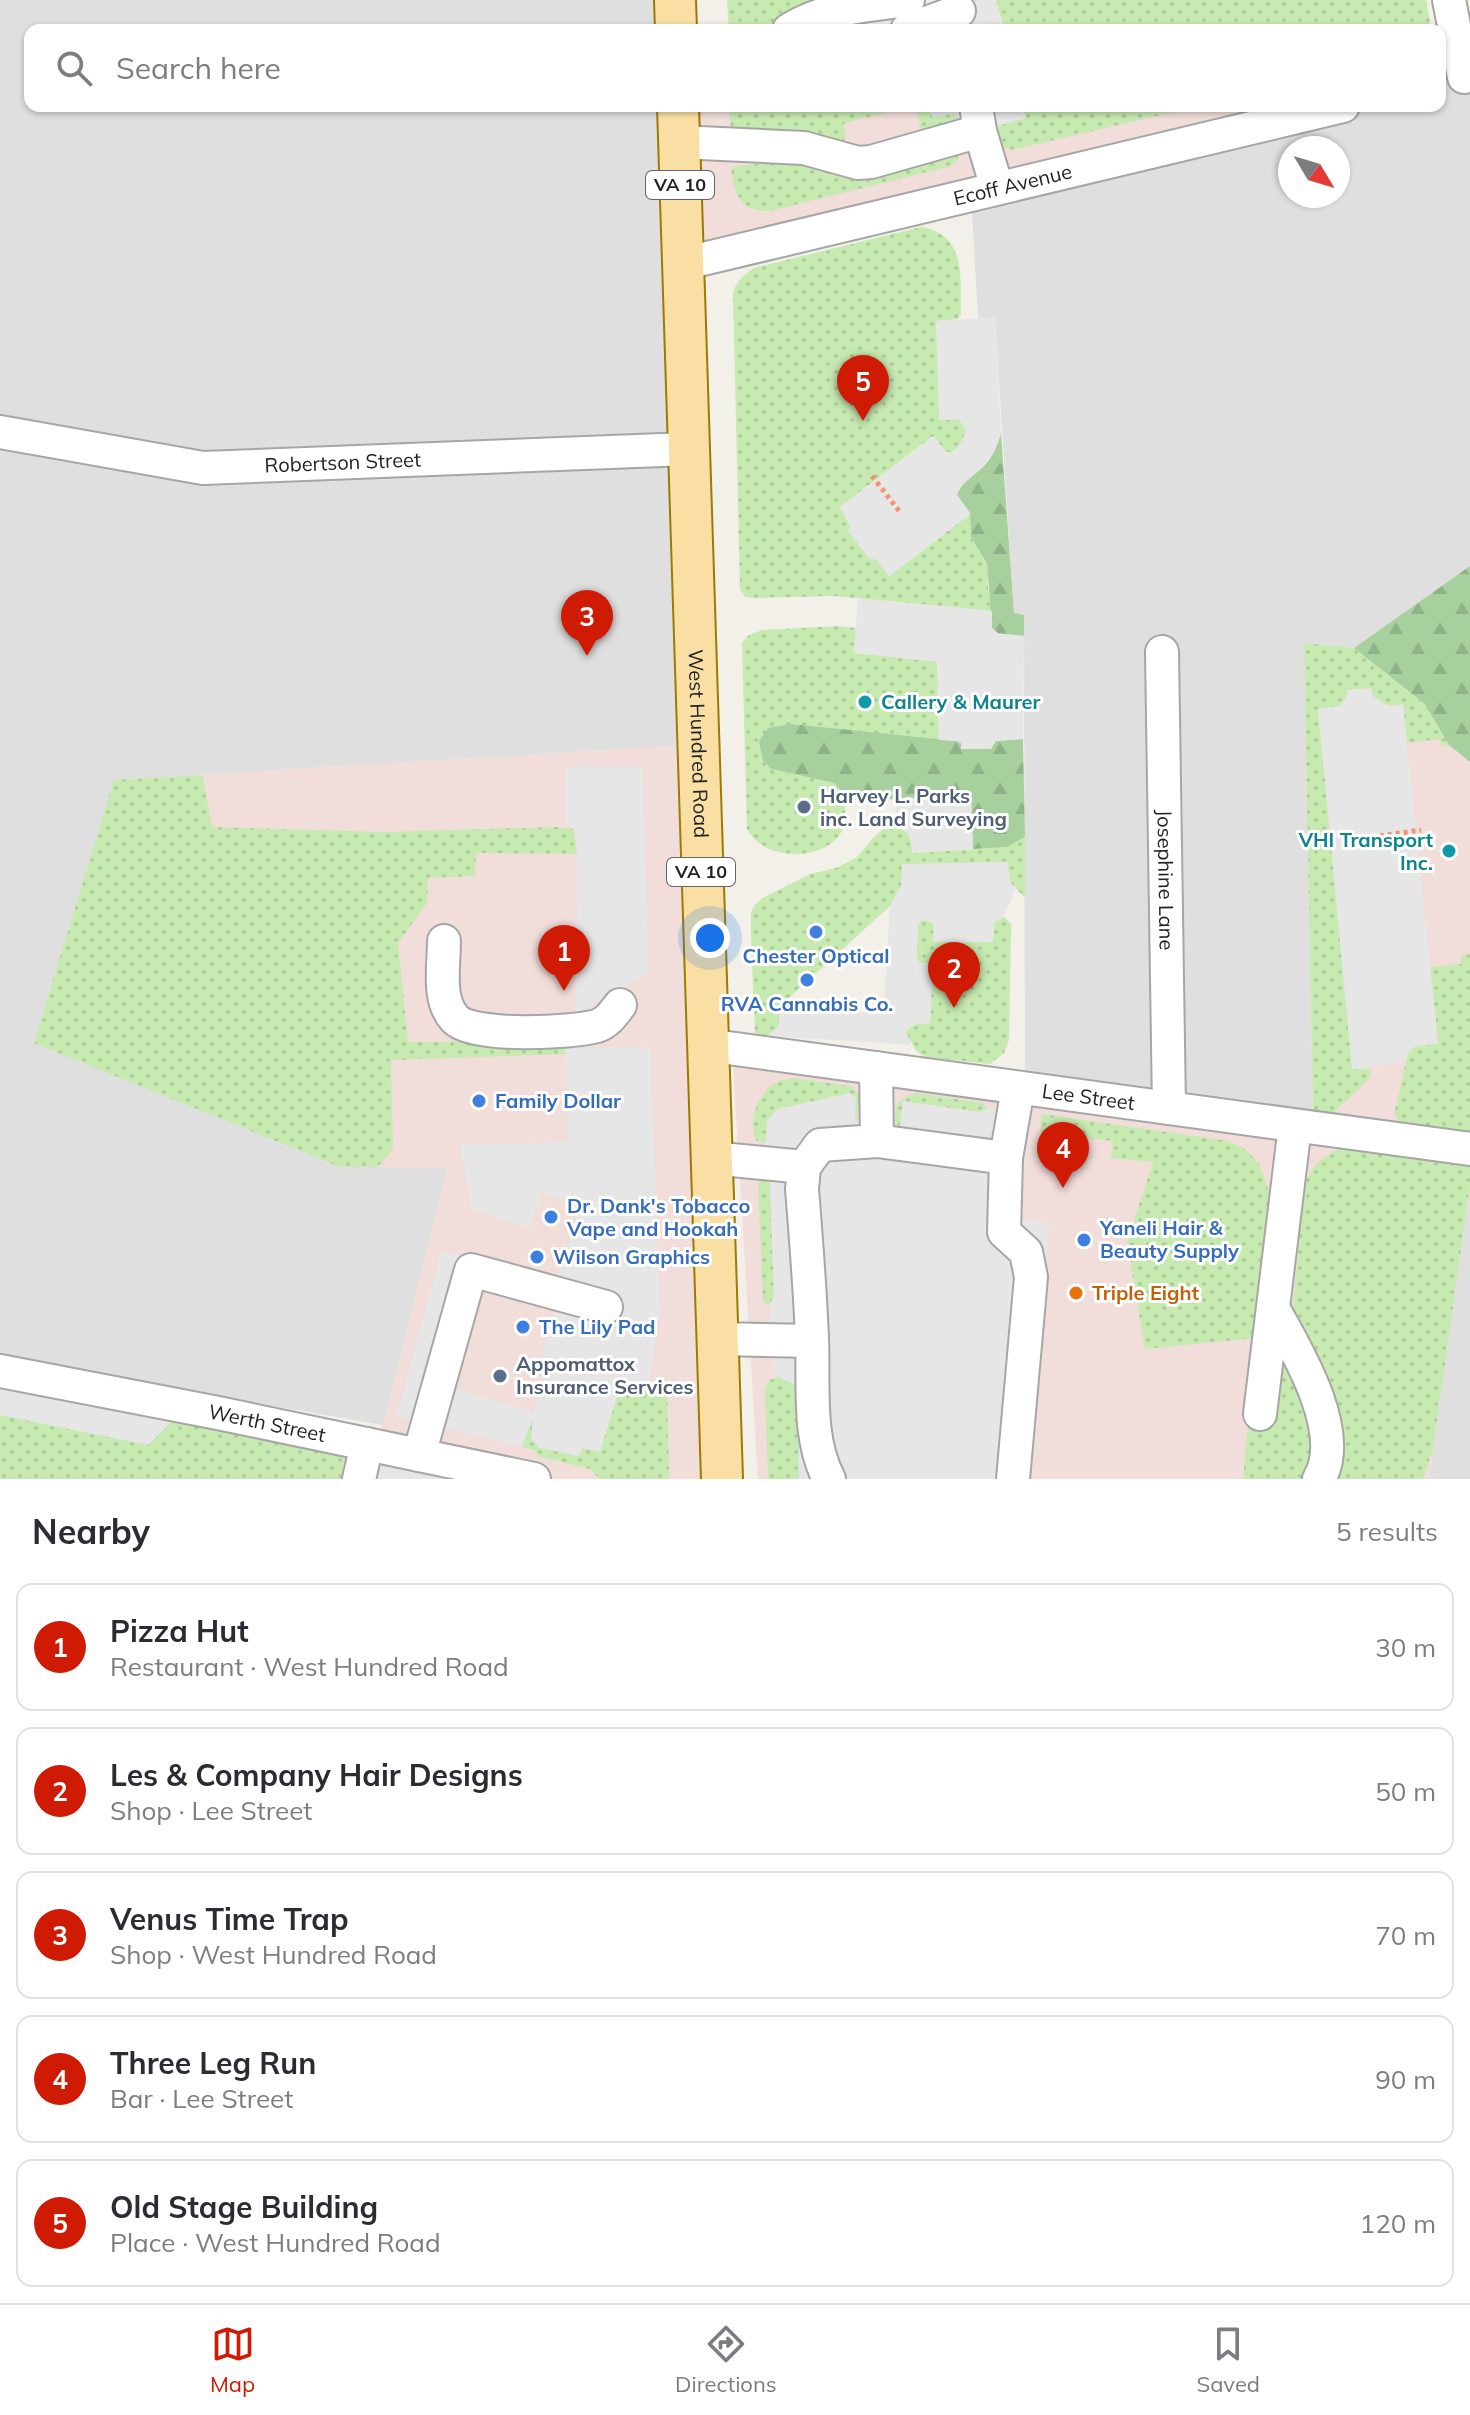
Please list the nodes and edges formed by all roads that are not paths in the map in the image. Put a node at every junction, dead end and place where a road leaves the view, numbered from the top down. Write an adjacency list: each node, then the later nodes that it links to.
1 (675, 0): 5 (main road)
2 (908, 0): 6 (street)
3 (1449, 0): 8 (street)
4 (954, 14): 7 (street)
5 (676, 24)
6 (799, 24)
7 (925, 24)
8 (1458, 78)
9 (1318, 112): 12 (street, Ecoff Avenue)
10 (978, 118): 11 (street); 12 (street)
11 (678, 124): 13 (main road, West Hundred Road / VA 10)
12 (997, 188): 13 (street, Ecoff Avenue)
13 (682, 264): 15 (main road, West Hundred Road / VA 10)
14 (0, 432): 15 (street, Robertson Street)
15 (688, 449): 19 (main road, West Hundred Road / VA 10)
16 (1162, 652): 22 (street, Josephine Lane)
17 (444, 941): 18 (street)
18 (620, 1005)
19 (706, 1045): 20 (street, Lee Street); 26 (main road, West Hundred Road / VA 10)
20 (876, 1068): 21 (street, Lee Street); 24 (street)
21 (1018, 1088): 22 (street, Lee Street); 27 (street)
22 (1169, 1108): 23 (street, Lee Street)
23 (1295, 1126): 25 (street, Lee Street); 30 (street)
24 (877, 1141): 27 (street); 28 (street)
25 (1470, 1149)
26 (711, 1158): 28 (street); 31 (main road, West Hundred Road / VA 10)
27 (1006, 1158): 41 (street)
28 (804, 1167): 32 (street)
29 (606, 1307): 36 (street)
30 (1273, 1308): 34 (street); 42 (street)
31 (718, 1339): 32 (street); 39 (main road, West Hundred Road / VA 10)
32 (812, 1341): 40 (street)
33 (0, 1371): 35 (street, Werth Street)
34 (1260, 1414)
35 (367, 1444): 36 (street, Werth Street); 37 (street)
36 (419, 1455): 38 (street, Werth Street)
37 (359, 1479)
38 (534, 1479)
39 (722, 1479)
40 (829, 1479)
41 (1013, 1479)
42 (1319, 1479)

